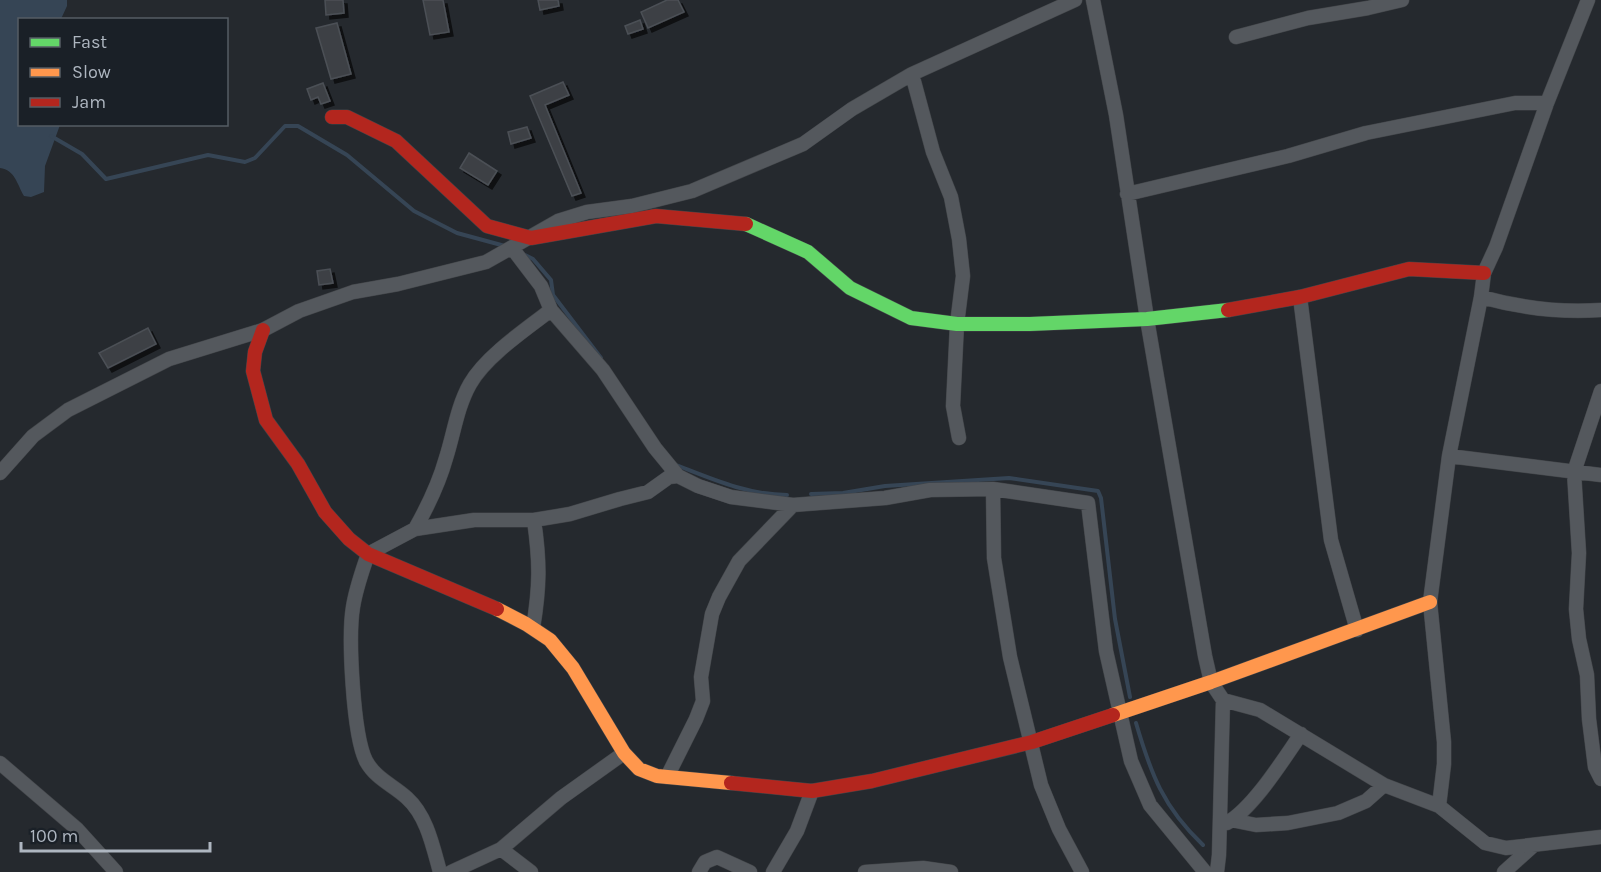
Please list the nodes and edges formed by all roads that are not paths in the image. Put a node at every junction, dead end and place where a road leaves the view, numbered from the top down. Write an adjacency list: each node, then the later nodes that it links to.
1 (1075, 0): 6 (street)
2 (1093, 0): 9 (street)
3 (1402, 0): 5 (street)
4 (1588, 0): 7 (street)
5 (1236, 37)
6 (912, 74): 10 (street); 18 (street)
7 (1547, 103): 9 (street); 12 (street)
8 (332, 117): 10 (street)
9 (1127, 194): 17 (street)
10 (531, 238): 11 (street); 18 (street)
11 (512, 248): 15 (street); 19 (street)
12 (1484, 273): 13 (street); 14 (street)
13 (1300, 297): 17 (street); 34 (street)
14 (1481, 297): 16 (street); 22 (street)
15 (551, 310): 26 (street); 30 (street)
16 (1601, 310)
17 (1147, 320): 18 (street); 35 (street)
18 (957, 324): 21 (street)
19 (263, 330): 23 (street); 31 (street)
20 (1601, 390): 24 (street)
21 (959, 438)
22 (1449, 456): 24 (street); 32 (street)
23 (0, 472)
24 (1574, 472): 25 (street); 43 (street)
25 (1601, 475)
26 (678, 476): 28 (street); 29 (street)
27 (993, 489): 28 (street); 37 (street); 39 (street)
28 (793, 506): 42 (street)
29 (534, 520): 30 (street); 33 (street)
30 (415, 529): 31 (street)
31 (368, 554): 33 (street); 52 (street)
32 (1430, 602): 34 (street); 46 (street)
33 (533, 628): 40 (street)
34 (1357, 630): 35 (street)
35 (1211, 682): 36 (street); 37 (street)
36 (1223, 700): 38 (street); 47 (street)
37 (1120, 712): 39 (street); 61 (street)
38 (1301, 734): 44 (street); 47 (street)
39 (1032, 742): 45 (street); 60 (street)
40 (624, 753): 42 (street); 50 (street)
41 (0, 763): 51 (street)
42 (667, 777): 45 (street)
43 (1601, 779)
44 (1384, 785): 46 (street); 47 (street)
45 (812, 791): 57 (street)
46 (1439, 806): 49 (street)
47 (1226, 824): 62 (street)
48 (1601, 837): 49 (street)
49 (1534, 845): 63 (street)
50 (501, 849): 53 (street); 54 (street)
51 (117, 872)
52 (440, 872)
53 (451, 872)
54 (531, 872)
55 (699, 872): 56 (street)
56 (750, 872)
57 (773, 872)
58 (865, 872): 59 (street)
59 (951, 872)
60 (1082, 872)
61 (1205, 872)
62 (1217, 872)
63 (1504, 872)

